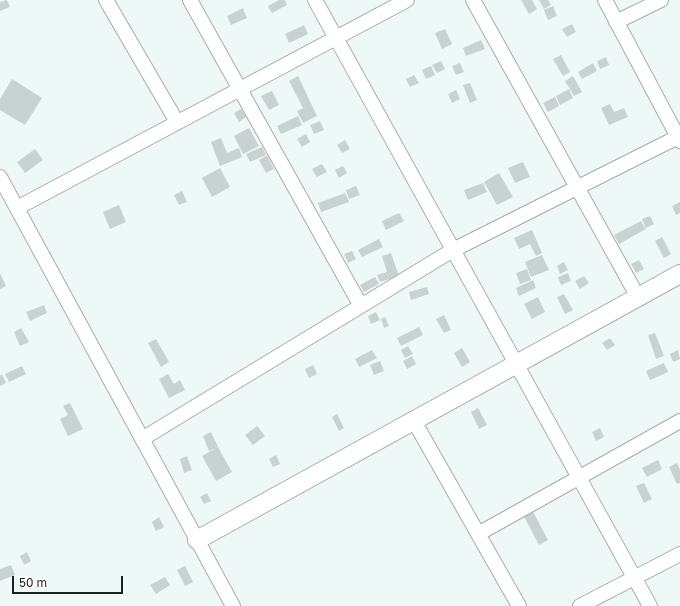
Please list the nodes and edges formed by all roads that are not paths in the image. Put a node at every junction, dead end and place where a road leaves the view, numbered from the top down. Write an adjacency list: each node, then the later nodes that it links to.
1 (106, 0): 11 (street)
2 (190, 0): 10 (street)
3 (315, 0): 9 (street)
4 (407, 0): 9 (street)
5 (473, 0): 14 (street)
6 (605, 0): 8 (street)
7 (661, 0): 8 (street)
8 (616, 22): 12 (street)
9 (336, 38): 10 (street); 16 (street)
10 (239, 90): 11 (street); 19 (street)
11 (177, 122): 15 (street)
12 (679, 138): 14 (street)
13 (0, 177): 15 (street)
14 (577, 187): 16 (street); 18 (street)
15 (17, 208): 23 (street)
16 (453, 250): 19 (street); 20 (street)
17 (680, 274): 18 (street)
18 (638, 297): 20 (street)
19 (361, 306): 23 (street)
20 (517, 364): 21 (street); 24 (street)
21 (414, 421): 25 (street); 26 (street)
22 (680, 421): 24 (street)
23 (142, 439): 26 (street)
24 (579, 478): 25 (street); 28 (street)
25 (478, 534): 30 (street)
26 (197, 540): 29 (street)
27 (680, 554): 28 (street)
28 (635, 578): 31 (street); 32 (street)
29 (233, 606)
30 (519, 606)
31 (580, 606)
32 (650, 606)

